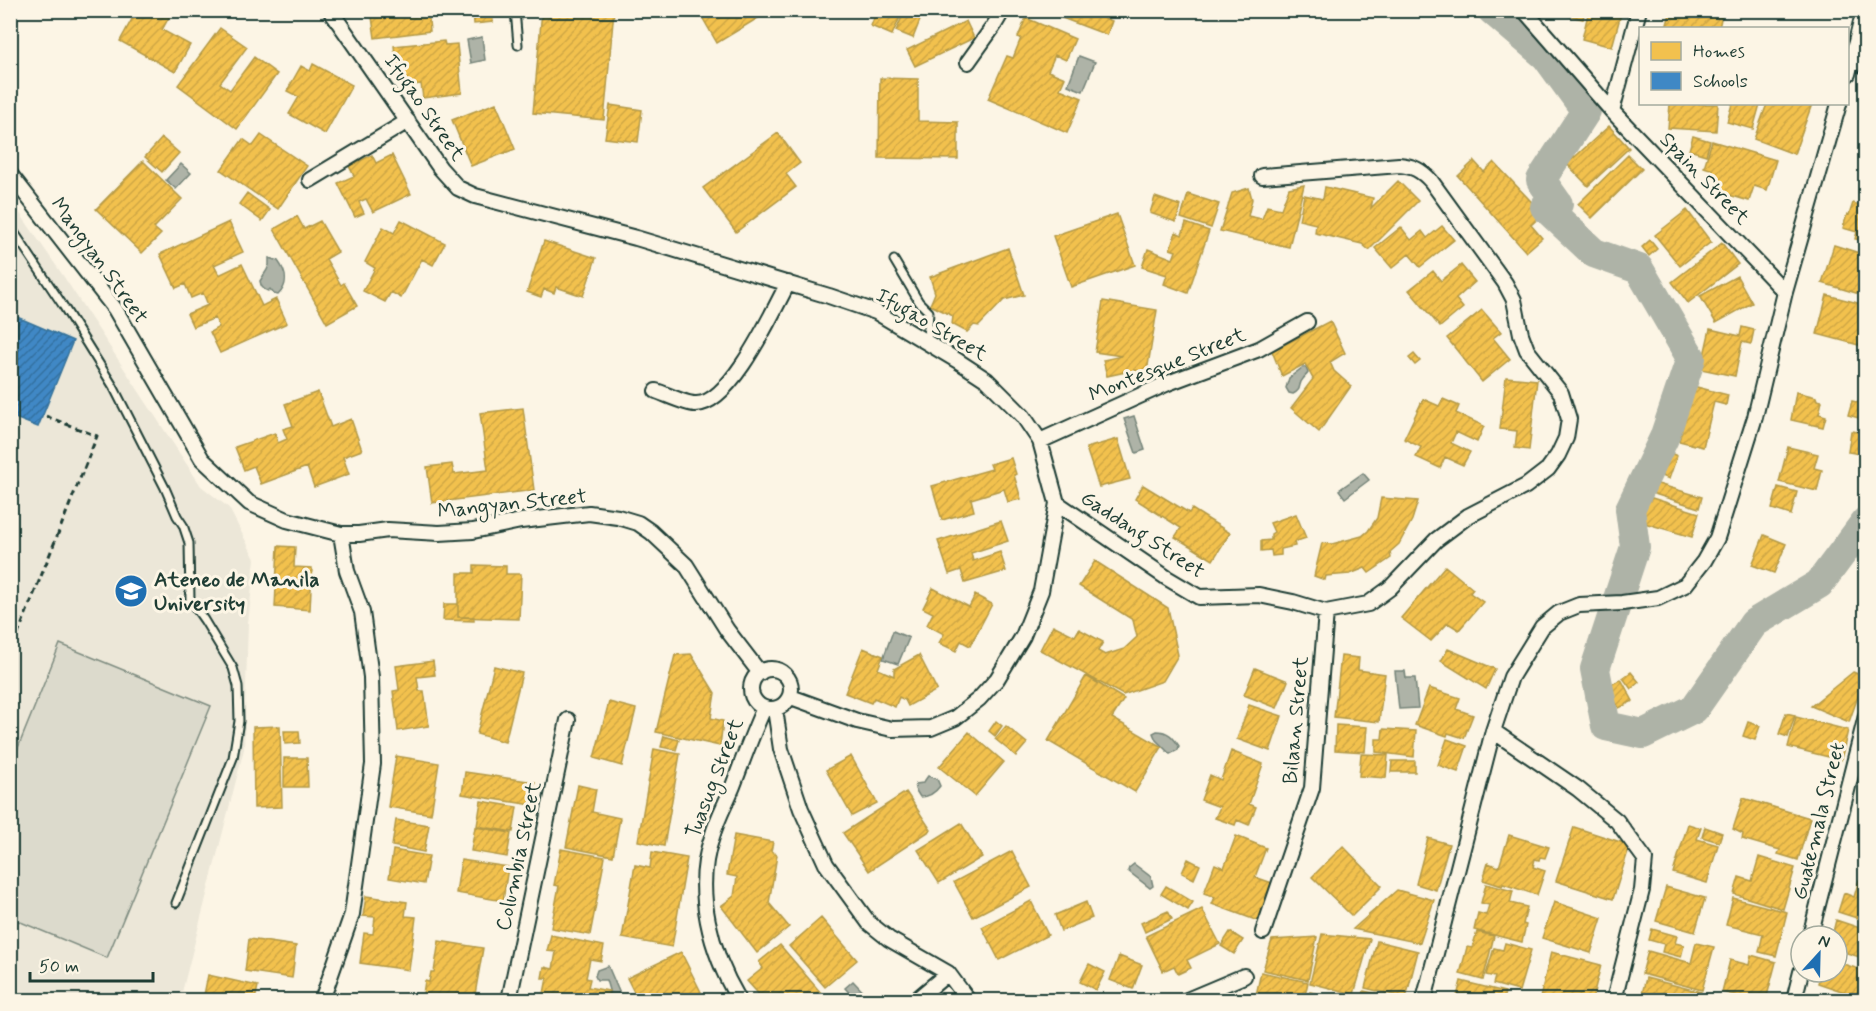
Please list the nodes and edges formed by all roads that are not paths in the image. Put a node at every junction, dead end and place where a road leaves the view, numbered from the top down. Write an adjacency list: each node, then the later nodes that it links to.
1 (515, 10): 7 (lane)
2 (1003, 10): 8 (street)
3 (1524, 10): 12 (street, Spain Street)
4 (1639, 10): 12 (street)
5 (1864, 10): 9 (street)
6 (335, 13): 13 (street, Ifugao Street)
7 (518, 45)
8 (968, 62)
9 (1861, 62): 10 (street)
10 (1849, 73)
11 (1839, 105): 20 (street)
12 (1612, 111): 20 (street, Spain Street)
13 (408, 121): 16 (street); 19 (street, Ifugao Street)
14 (10, 174): 26 (street, Mangyan Street)
15 (1262, 176): 27 (street, Gaddang Street)
16 (310, 180)
17 (10, 226): 34 (lane)
18 (894, 260): 22 (lane)
19 (788, 283): 22 (street, Ifugao Street); 23 (street)
20 (1785, 292): 33 (street)
21 (1307, 322): 24 (street, Montesque Street)
22 (927, 342): 24 (street, Ifugao Street)
23 (656, 391)
24 (1040, 441): 25 (street, Ifugao Street)
25 (1057, 503): 27 (street, Gaddang Street); 29 (street, Ifugao Street)
26 (340, 534): 28 (street, Mangyan Street); 40 (street)
27 (1326, 612): 36 (street, Bilaan Street)
28 (760, 673): 29 (street); 30 (street)
29 (790, 697): 30 (street)
30 (770, 709): 37 (street); 42 (street, Tuasug Street)
31 (1866, 716): 35 (street, Guatemala Street)
32 (568, 720): 41 (street, Columbia Street)
33 (1493, 731): 46 (street); 47 (street)
34 (176, 903)
35 (1813, 924)
36 (1263, 932)
37 (948, 973): 43 (street); 44 (street)
38 (1244, 976): 45 (street)
39 (1798, 984): 48 (street)
40 (322, 1000)
41 (509, 1000)
42 (739, 1000)
43 (916, 1000)
44 (968, 1000)
45 (1187, 1000)
46 (1424, 1000)
47 (1614, 1000)
48 (1794, 1000)

